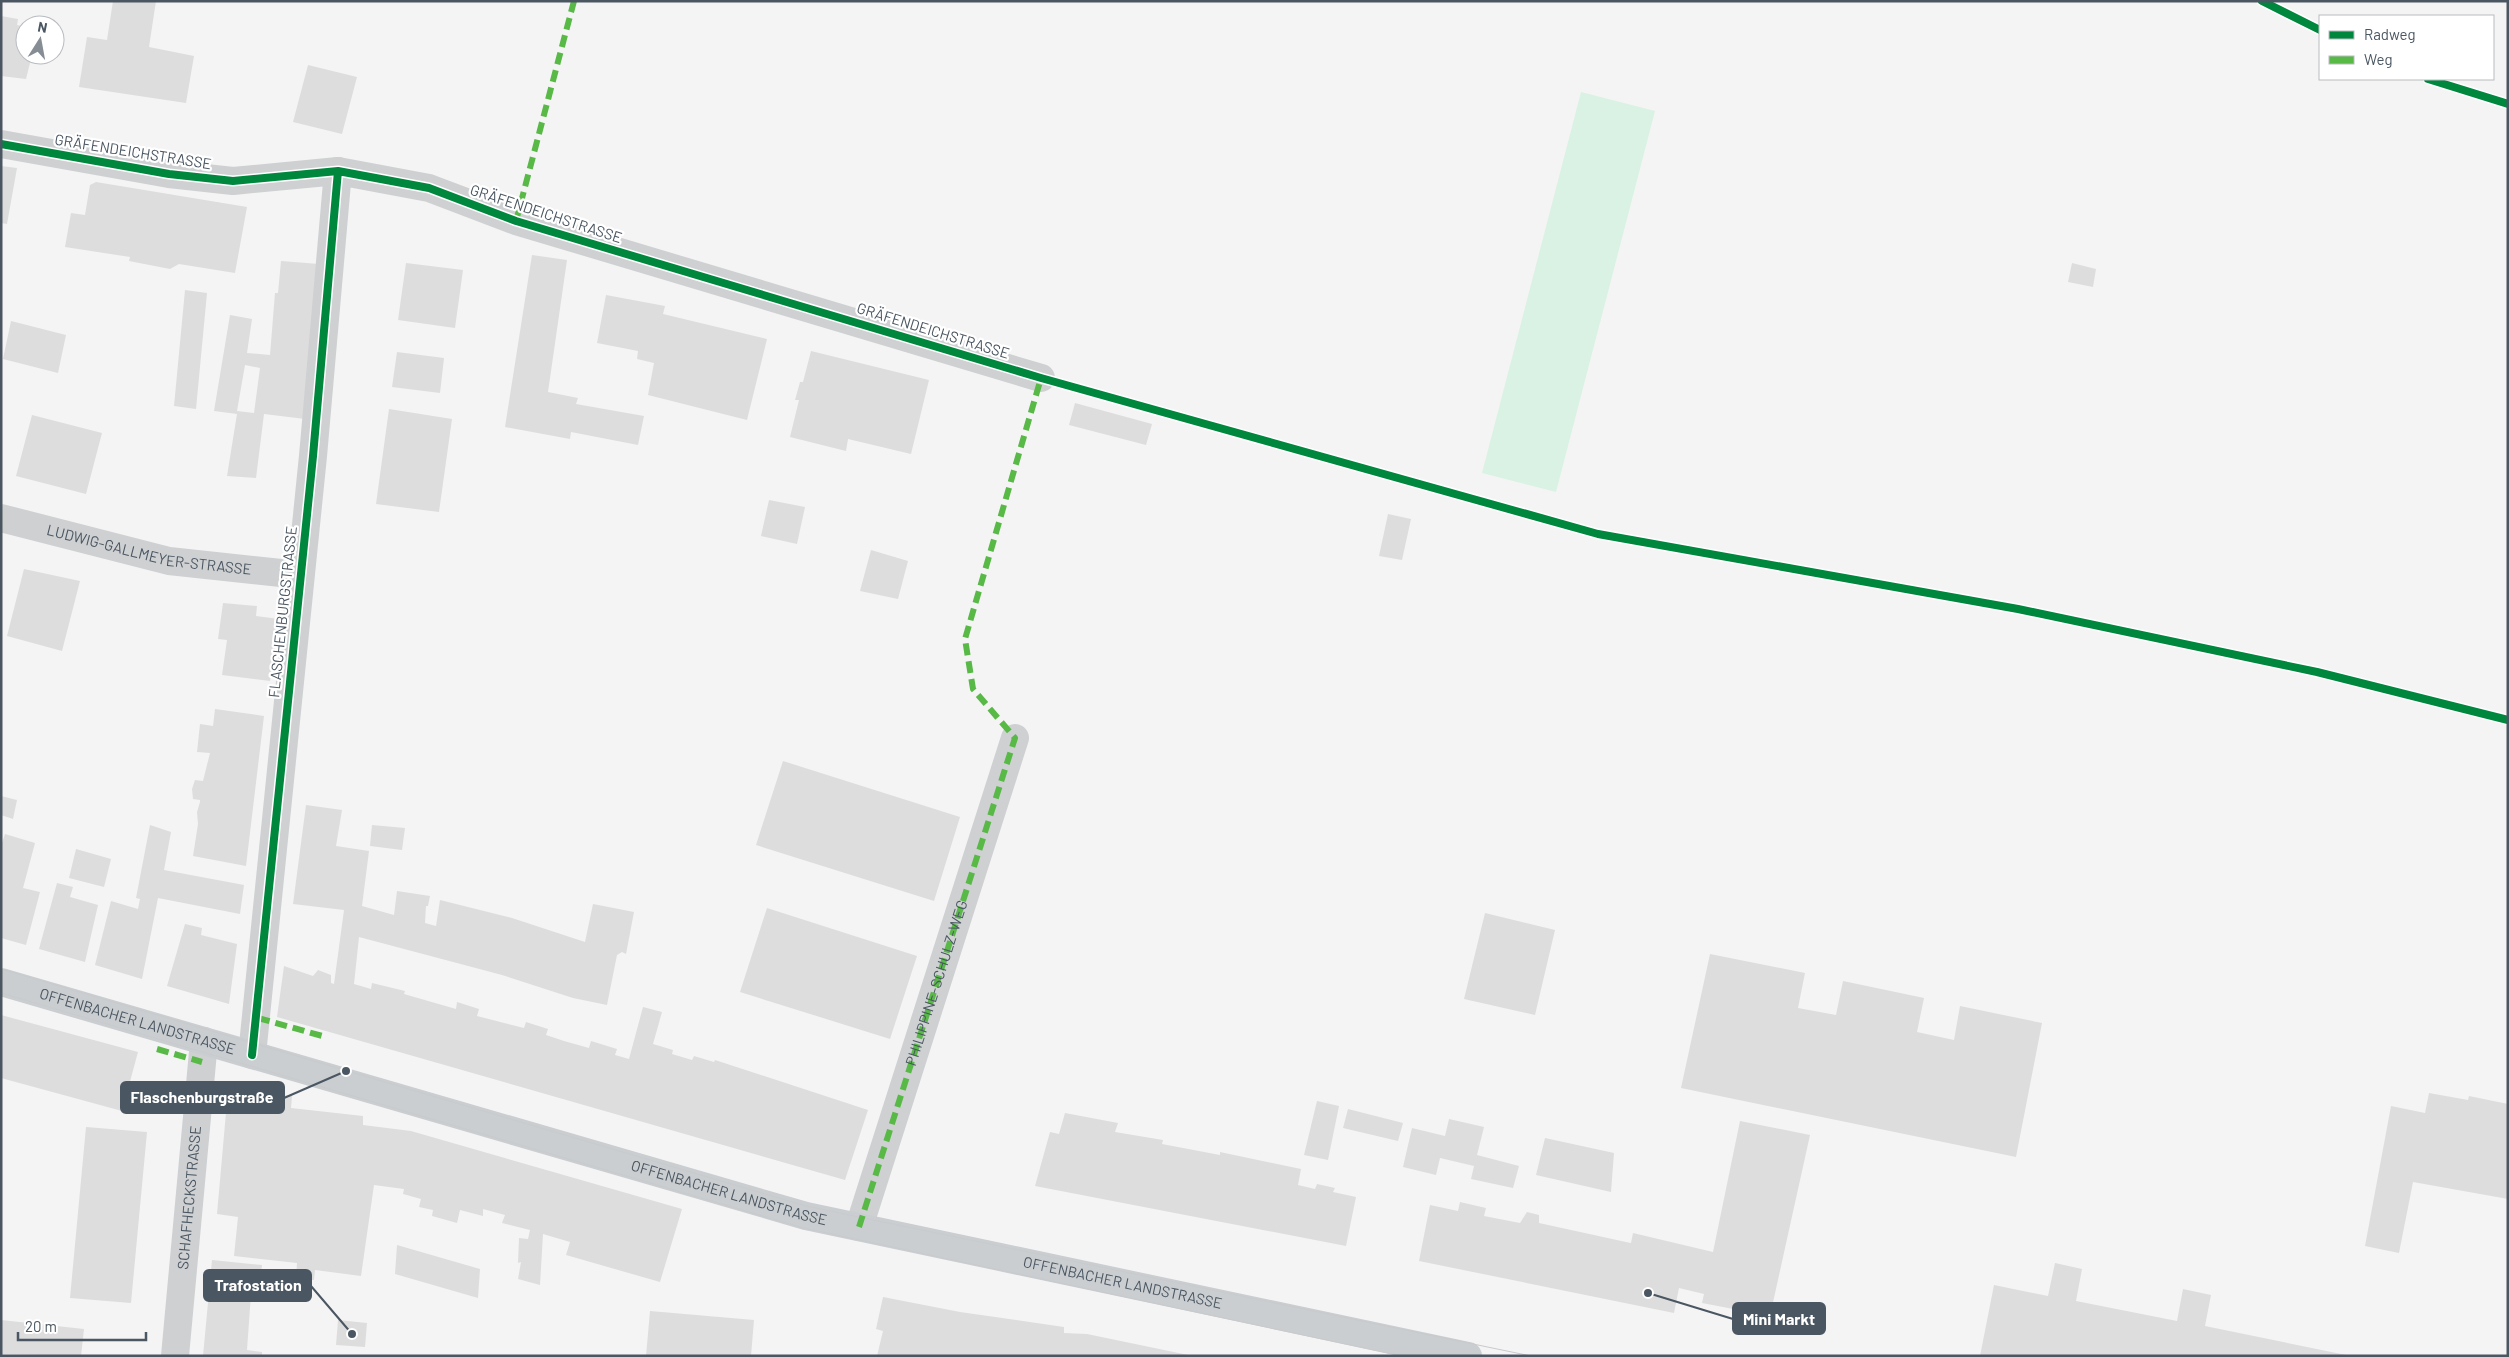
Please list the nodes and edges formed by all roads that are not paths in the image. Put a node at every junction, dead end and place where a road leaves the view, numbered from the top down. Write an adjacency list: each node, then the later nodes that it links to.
1 (1, 144): 2 (street, GRÄFENDEICHSTRASSE)
2 (338, 171): 3 (street, GRÄFENDEICHSTRASSE); 5 (street, FLASCHENBURGSTRASSE)
3 (1041, 378)
4 (1, 518): 5 (street, LUDWIG-GALLMEYER-STRASSE)
5 (300, 575): 9 (street, FLASCHENBURGSTRASSE)
6 (1015, 738): 10 (street, PHILIPPINE-SCHULZ-WEG)
7 (1, 982): 8 (main road, OFFENBACHER LANDSTRASSE)
8 (204, 1041): 9 (main road, OFFENBACHER LANDSTRASSE); 11 (street, SCHAFHECKSTRASSE)
9 (252, 1055): 10 (main road, OFFENBACHER LANDSTRASSE)
10 (859, 1227): 12 (main road, OFFENBACHER LANDSTRASSE)
11 (175, 1356)
12 (1468, 1356)

